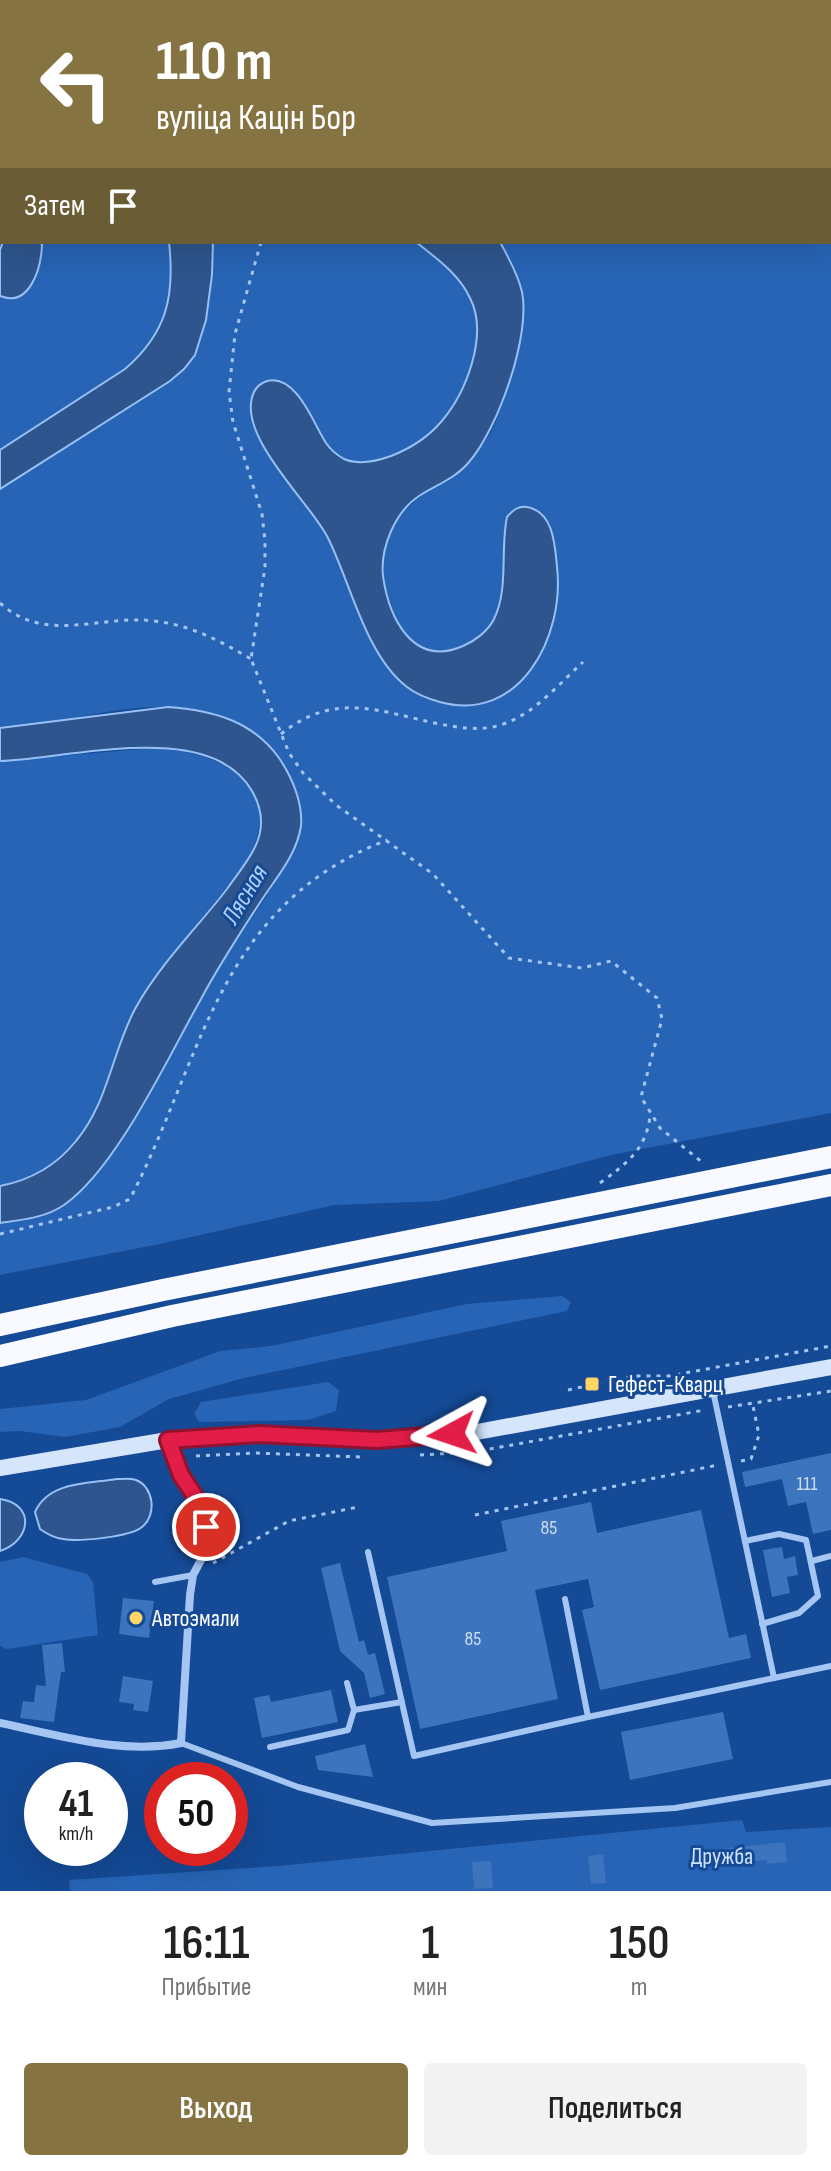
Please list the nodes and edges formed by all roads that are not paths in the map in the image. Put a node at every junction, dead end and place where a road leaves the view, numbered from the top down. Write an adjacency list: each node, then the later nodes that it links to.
1 (831, 1157): 3 (highway)
2 (831, 1185): 4 (highway)
3 (0, 1325)
4 (0, 1356)
5 (831, 1367): 6 (main road)
6 (712, 1388): 7 (main road); 9 (lane)
7 (168, 1440): 8 (main road); 13 (street)
8 (0, 1468)
9 (745, 1541): 12 (lane); 16 (lane)
10 (368, 1552): 20 (lane)
11 (831, 1556): 12 (lane)
12 (812, 1561): 16 (lane)
13 (193, 1575): 14 (lane); 24 (street)
14 (155, 1582)
15 (565, 1599): 22 (lane)
16 (762, 1624): 18 (lane)
17 (831, 1666): 18 (lane)
18 (774, 1678): 22 (lane)
19 (347, 1683): 21 (lane)
20 (402, 1702): 21 (lane); 22 (lane)
21 (354, 1710): 25 (lane)
22 (588, 1717)
23 (0, 1723): 24 (street)
24 (181, 1743): 26 (lane)
25 (270, 1747)
26 (831, 1782)

